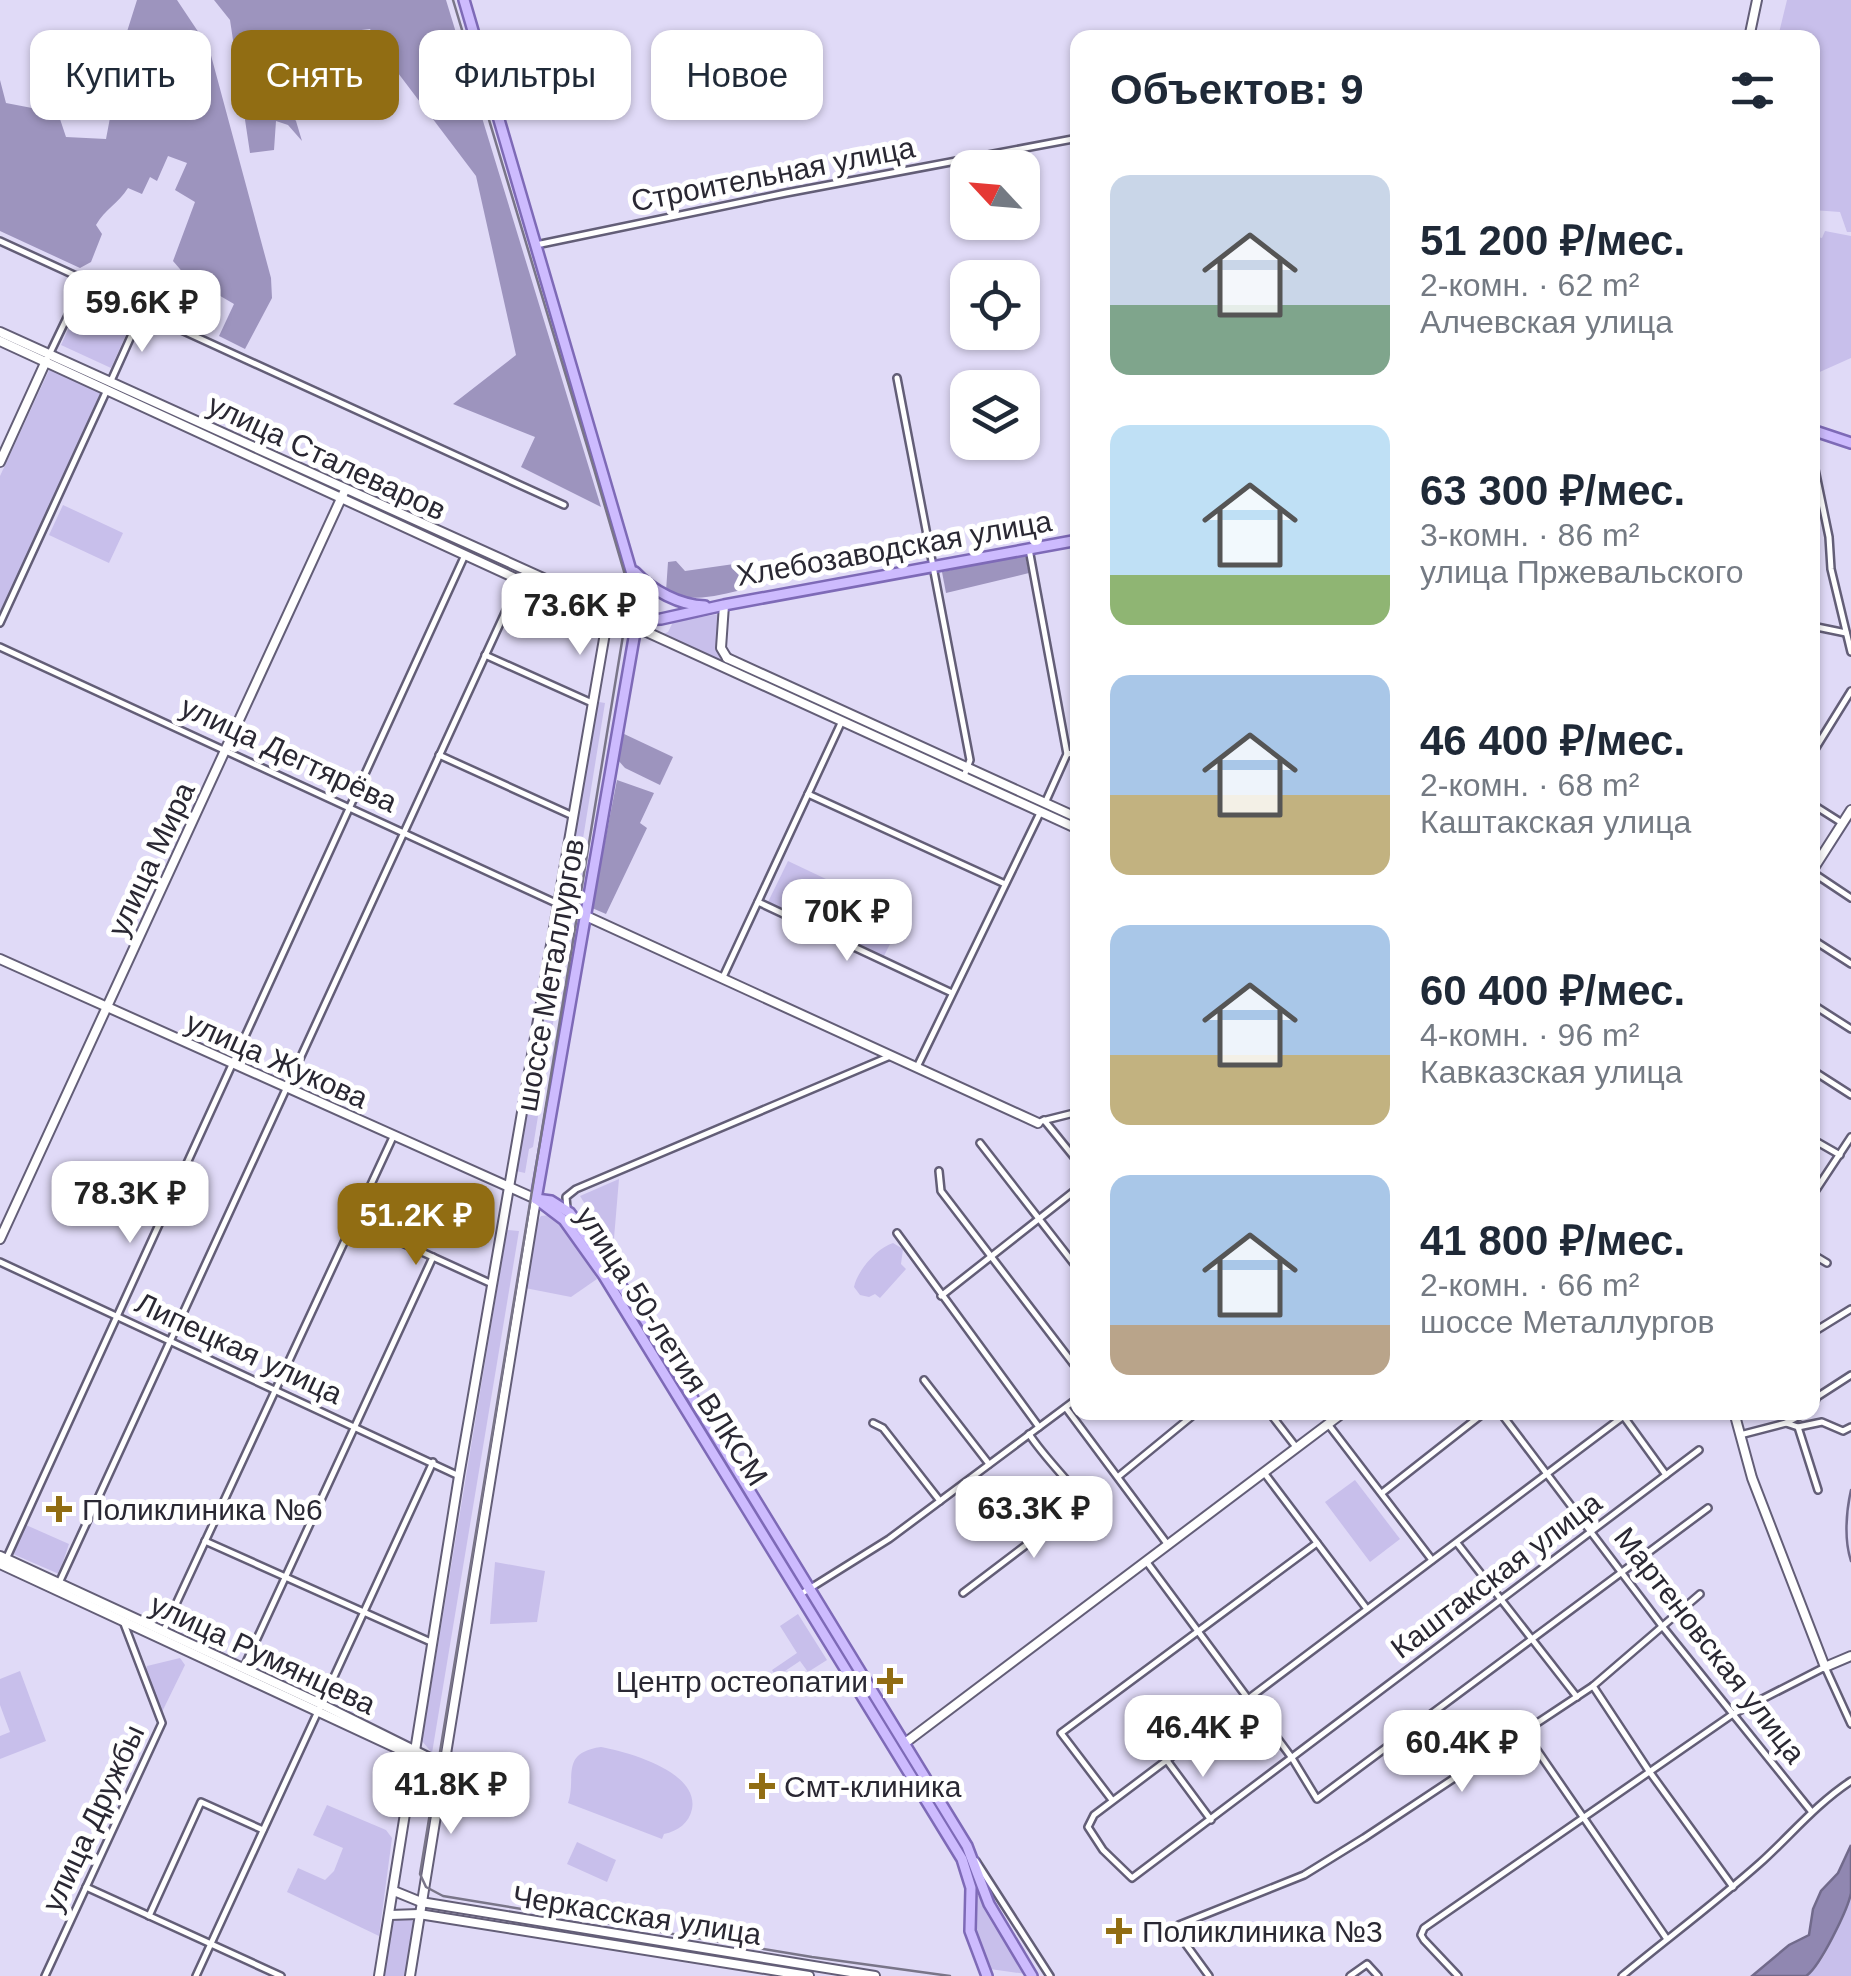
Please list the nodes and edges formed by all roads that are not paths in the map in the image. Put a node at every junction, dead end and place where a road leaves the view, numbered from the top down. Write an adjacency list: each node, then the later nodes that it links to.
1 (464, 0): 6 (main road, шоссе Металлургов)
2 (1757, 0): 3 (main road)
3 (1751, 30)
4 (1070, 140): 6 (street, Строительная улица)
5 (0, 241): 9 (street)
6 (536, 245): 22 (main road, шоссе Металлургов)
7 (0, 332): 9 (main road, улица Сталеваров)
8 (0, 340): 9 (main road, улица Сталеваров)
9 (48, 358): 11 (main road, улица Сталеваров); 14 (main road)
10 (897, 378): 21 (street)
11 (108, 386): 16 (main road, улица Сталеваров); 17 (street); 26 (street)
12 (1820, 432): 13 (main road)
13 (1851, 443)
14 (0, 462)
15 (1820, 491): 29 (street)
16 (343, 494): 20 (main road, улица Сталеваров); 23 (main road, улица Сталеваров); 39 (main road, улица Мира)
17 (564, 505)
18 (1070, 541): 19 (main road, Хлебозаводская улица)
19 (1029, 549): 21 (main road, Хлебозаводская улица); 41 (street)
20 (465, 555): 23 (main road, улица Сталеваров); 45 (street)
21 (932, 565): 24 (main road, Хлебозаводская улица); 43 (street)
22 (631, 566): 24 (main road); 27 (main road, шоссе Металлургов)
23 (522, 576): 25 (main road, улица Сталеваров); 32 (street)
24 (721, 605): 27 (main road, Хлебозаводская улица); 33 (main road)
25 (607, 615): 27 (main road, улица Сталеваров); 36 (main road, шоссе Металлургов)
26 (0, 622)
27 (636, 625): 33 (main road, улица Сталеваров); 60 (main road, шоссе Металлургов)
28 (1820, 628): 29 (street)
29 (1848, 637): 31 (street)
30 (0, 647): 39 (street, улица Дегтярёва)
31 (1851, 652)
32 (485, 656): 36 (street); 42 (street)
33 (724, 662): 37 (main road, улица Сталеваров)
34 (1851, 691): 35 (street)
35 (1848, 702): 38 (street)
36 (592, 704): 49 (main road, шоссе Металлургов)
37 (844, 717): 43 (main road, улица Сталеваров); 44 (street)
38 (1820, 742)
39 (226, 750): 45 (street, улица Дегтярёва); 66 (main road, улица Мира)
40 (1070, 753): 41 (street)
41 (1067, 754): 46 (street)
42 (439, 755): 49 (street); 53 (street)
43 (966, 772): 46 (main road, улица Сталеваров)
44 (808, 794): 56 (street); 58 (street)
45 (349, 807): 53 (street, улица Дегтярёва); 70 (street)
46 (1042, 808): 50 (main road, улица Сталеваров); 51 (main road, улица Сталеваров); 56 (street)
47 (1820, 809): 52 (street)
48 (1851, 810): 52 (main road)
49 (573, 816): 59 (main road, шоссе Металлургов)
50 (1070, 816)
51 (1070, 824)
52 (1842, 824): 54 (main road)
53 (404, 832): 59 (street, улица Дегтярёва); 73 (street)
54 (1820, 859)
55 (1820, 877): 57 (street)
56 (1006, 884): 65 (street)
57 (1850, 896)
58 (758, 902): 64 (street); 65 (street)
59 (558, 904): 85 (main road, шоссе Металлургов)
60 (586, 916): 64 (main road); 87 (main road, шоссе Металлургов)
61 (1820, 944): 63 (street)
62 (0, 959): 66 (main road, улица Жукова)
63 (1851, 964)
64 (724, 976): 69 (main road)
65 (952, 993): 71 (street)
66 (106, 1006): 70 (main road, улица Жукова); 92 (main road, улица Мира)
67 (1820, 1009): 68 (street)
68 (1851, 1029)
69 (891, 1055): 71 (main road); 88 (street)
70 (233, 1065): 73 (main road, улица Жукова); 102 (street)
71 (917, 1067): 76 (main road)
72 (1820, 1075): 74 (street)
73 (286, 1089): 77 (main road, улица Жукова); 104 (street)
74 (1851, 1095)
75 (1070, 1114): 76 (street)
76 (1041, 1122): 81 (street)
77 (393, 1137): 85 (main road, улица Жукова); 90 (street)
78 (1851, 1137): 82 (street)
79 (980, 1143): 89 (street)
80 (1820, 1144): 82 (street)
81 (1070, 1153)
82 (1840, 1155): 84 (street)
83 (939, 1171): 93 (street)
84 (1820, 1184)
85 (511, 1190): 87 (main road, улица Жукова); 99 (main road, шоссе Металлургов)
86 (1070, 1194): 89 (street)
87 (536, 1200): 88 (main road, улица 50-летия ВЛКСМ); 160 (main road, улица 50-летия ВЛКСМ); 187 (main road, шоссе Металлургов)
88 (570, 1213): 158 (main road, улица 50-летия ВЛКСМ)
89 (1038, 1218): 93 (street); 96 (street)
90 (354, 1221): 94 (street); 108 (street)
91 (896, 1233): 100 (street)
92 (0, 1239)
93 (990, 1256): 100 (street); 105 (street)
94 (433, 1257): 99 (street); 128 (street)
95 (1820, 1259): 98 (street)
96 (1070, 1260)
97 (0, 1262): 102 (street, Липецкая улица)
98 (1826, 1263)
99 (492, 1284): 140 (main road, шоссе Металлургов)
100 (941, 1296): 129 (street)
101 (1851, 1309): 103 (street)
102 (118, 1316): 104 (street, Липецкая улица); 153 (street)
103 (1820, 1327)
104 (171, 1341): 108 (street, Липецкая улица); 157 (street)
105 (1070, 1360)
106 (1851, 1374): 109 (street)
107 (924, 1380): 137 (street)
108 (275, 1390): 128 (street, Липецкая улица); 148 (street)
109 (1820, 1395)
110 (1070, 1405): 111 (street)
111 (1066, 1408): 112 (street); 129 (street)
112 (1070, 1413)
113 (1075, 1420): 141 (street)
114 (1187, 1420): 141 (street)
115 (1276, 1420): 134 (street)
116 (1333, 1420): 127 (main road)
117 (1475, 1420): 144 (street)
118 (1506, 1420): 142 (street, Мартеновская улица)
119 (1620, 1420): 142 (street)
120 (1629, 1420): 139 (street)
121 (1736, 1420): 133 (main road)
122 (1792, 1420): 125 (street)
123 (1814, 1420): 126 (street)
124 (873, 1422): 145 (street)
125 (1786, 1423): 130 (street); 133 (street)
126 (1815, 1423): 130 (street); 131 (street)
127 (1328, 1424): 134 (main road); 144 (street)
128 (354, 1426): 136 (street, Липецкая улица); 156 (street)
129 (1039, 1427): 132 (street)
130 (1798, 1427): 143 (street)
131 (1851, 1427)
132 (1029, 1434): 137 (street); 159 (street)
133 (1740, 1435): 173 (main road)
134 (1298, 1449): 138 (main road)
135 (1699, 1450): 139 (street, Каштакская улица)
136 (432, 1462): 140 (street, Липецкая улица); 164 (street)
137 (989, 1464): 145 (street)
138 (1264, 1474): 149 (street); 151 (main road)
139 (1666, 1475): 147 (street, Каштакская улица)
140 (460, 1476): 170 (main road, шоссе Металлургов)
141 (1118, 1476): 151 (street)
142 (1547, 1476): 147 (street, Мартеновская улица); 150 (street)
143 (1818, 1490)
144 (1382, 1493): 152 (street)
145 (940, 1502): 158 (street)
146 (1708, 1508): 155 (street)
147 (1592, 1530): 155 (street, Мартеновская улица); 162 (street, Каштакская улица)
148 (205, 1541): 156 (street); 167 (street)
149 (1317, 1543): 163 (street); 168 (street)
150 (1457, 1543): 152 (street); 162 (street)
151 (1168, 1545): 154 (main road)
152 (1432, 1560): 163 (street)
153 (2, 1561): 157 (main road, улица Румянцева)
154 (1146, 1561): 168 (street); 182 (main road)
155 (1620, 1570): 166 (street, Мартеновская улица); 169 (street)
156 (284, 1576): 164 (street); 174 (street)
157 (57, 1586): 165 (main road, улица Румянцева); 167 (main road, улица Румянцева)
158 (810, 1588): 160 (street); 182 (main road, улица 50-летия ВЛКСМ)
159 (962, 1593)
160 (800, 1594): 183 (main road, улица 50-летия ВЛКСМ)
161 (1700, 1594): 166 (street)
162 (1501, 1599): 169 (street); 185 (street, Каштакская улица)
163 (1368, 1609): 177 (street)
164 (364, 1612): 170 (street); 178 (street)
165 (123, 1621): 171 (main road, улица Румянцева); 196 (street, улица Дружбы)
166 (1662, 1626): 175 (street); 179 (street, Мартеновская улица)
167 (162, 1632): 171 (main road, улица Румянцева)
168 (1197, 1632): 177 (street); 190 (street)
169 (1532, 1639): 176 (street); 185 (street)
170 (433, 1643): 184 (main road, шоссе Металлургов)
171 (188, 1647): 174 (main road, улица Румянцева); 178 (main road, улица Румянцева)
172 (1851, 1656): 173 (main road)
173 (1825, 1667): 179 (street); 180 (street)
174 (244, 1669): 178 (main road, улица Румянцева)
175 (1593, 1686): 176 (street); 188 (street)
176 (1577, 1697): 181 (street)
177 (1247, 1698): 185 (street); 186 (street)
178 (319, 1708): 184 (main road, улица Румянцева); 194 (street)
179 (1733, 1714): 188 (street); 191 (street, Мартеновская улица)
180 (1851, 1724)
181 (1526, 1734): 192 (street); 216 (street)
182 (905, 1742): 183 (main road); 195 (main road, улица 50-летия ВЛКСМ)
183 (894, 1749): 213 (main road, улица 50-летия ВЛКСМ)
184 (417, 1755): 187 (main road, улица Румянцева); 198 (main road, шоссе Металлургов)
185 (1292, 1758): 193 (street, Каштакская улица)
186 (1167, 1760): 190 (street); 193 (street)
187 (444, 1766): 199 (main road, шоссе Металлургов)
188 (1649, 1772): 192 (street); 197 (street)
189 (1851, 1780): 191 (street)
190 (1112, 1800): 193 (street, Каштакская улица)
191 (1810, 1810): 197 (street)
192 (1584, 1816): 203 (street); 219 (street)
193 (1211, 1820)
194 (263, 1830): 201 (street); 204 (street)
195 (974, 1857): 214 (main road, улица 50-летия ВЛКСМ); 215 (street)
196 (86, 1887): 201 (street); 206 (street, улица Дружбы)
197 (1733, 1887): 203 (street)
198 (394, 1891): 199 (main road, Черкасская улица); 202 (main road, шоссе Металлургов)
199 (422, 1902): 200 (main road, шоссе Металлургов); 205 (main road, Черкасская улица)
200 (420, 1914): 202 (main road, Черкасская улица); 205 (main road, Черкасская улица); 210 (main road, шоссе Металлургов)
201 (149, 1916): 204 (street)
202 (390, 1916): 209 (main road, шоссе Металлургов)
203 (1667, 1939): 220 (street)
204 (211, 1944): 207 (street); 208 (street)
205 (796, 1971): 211 (main road, Черкасская улица); 212 (main road, Черкасская улица)
206 (45, 1976)
207 (196, 1976)
208 (281, 1976)
209 (380, 1976)
210 (410, 1976)
211 (809, 1976)
212 (874, 1976)
213 (987, 1976)
214 (1032, 1976)
215 (1050, 1976)
216 (1209, 1976)
217 (1350, 1976): 218 (street)
218 (1378, 1976)
219 (1458, 1976)
220 (1622, 1976)

